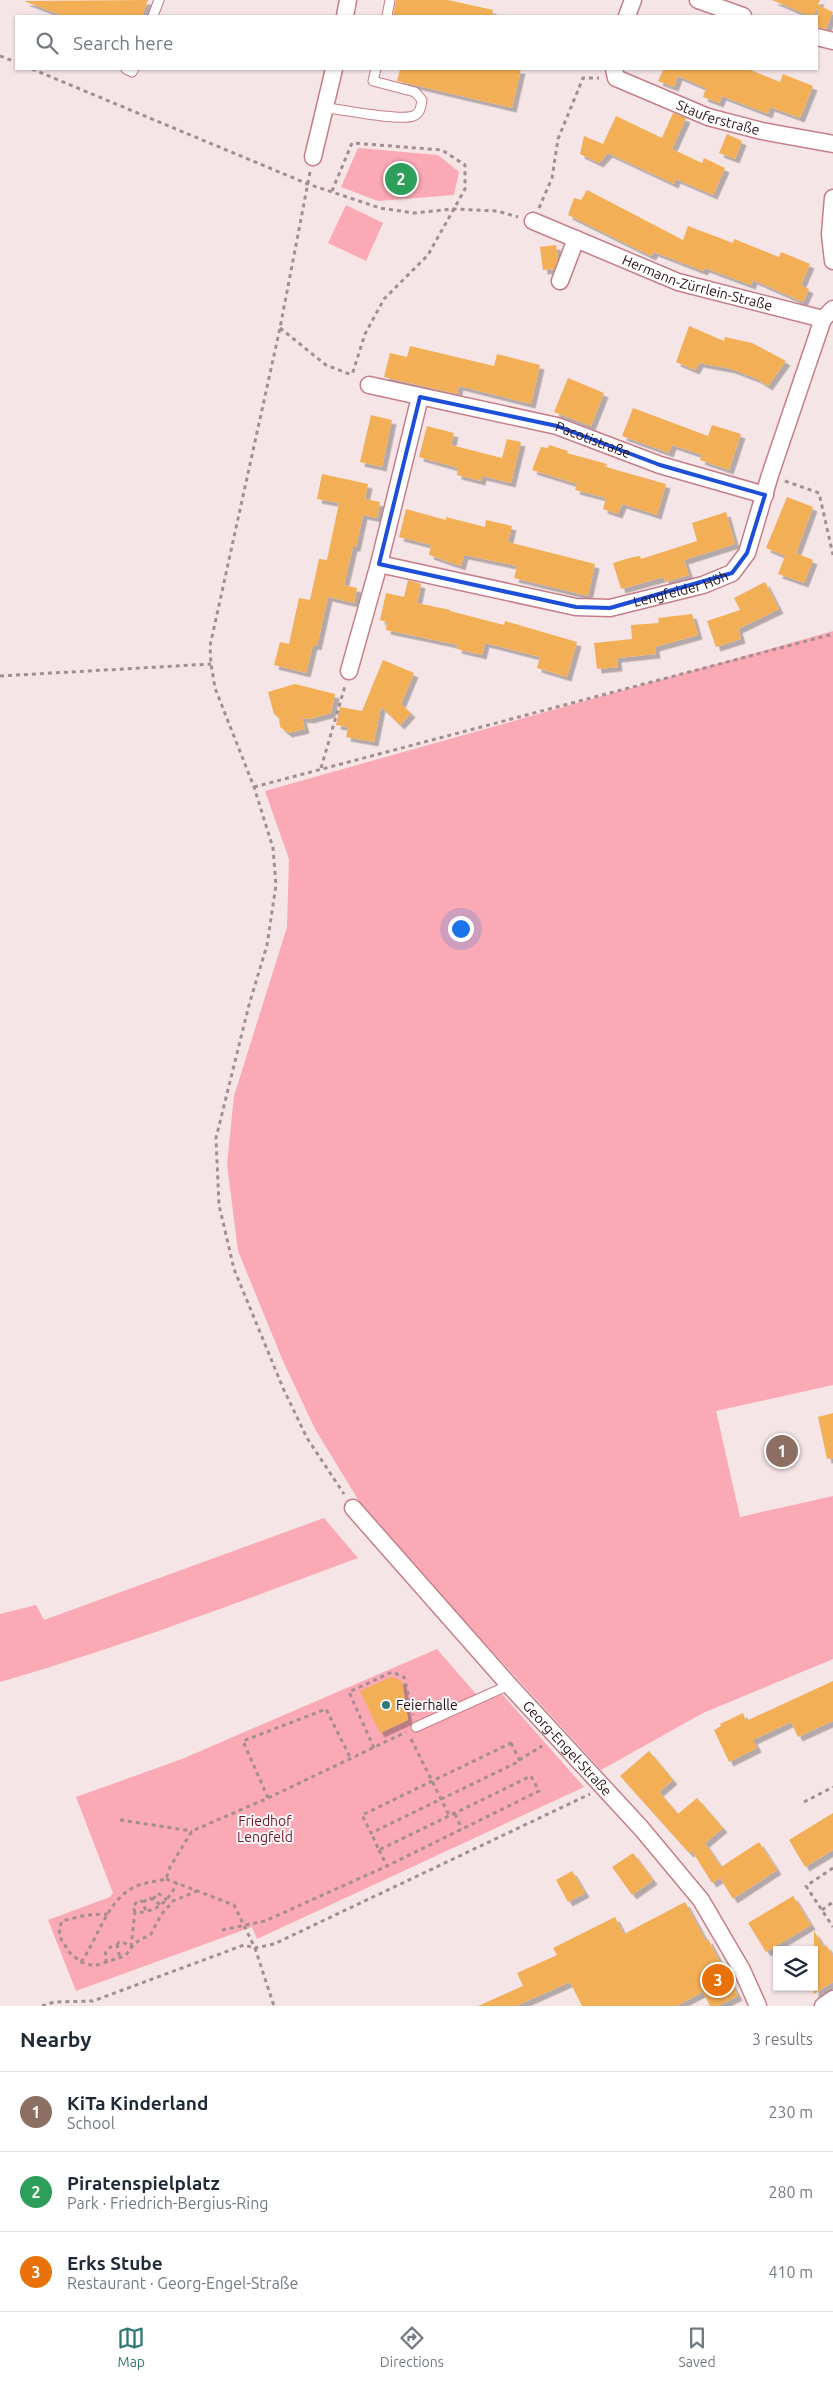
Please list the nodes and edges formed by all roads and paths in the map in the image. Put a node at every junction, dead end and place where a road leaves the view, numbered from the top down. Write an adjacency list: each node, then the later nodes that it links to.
1 (159, 0): 6 (lane)
2 (348, 0): 7 (street)
3 (390, 0): 8 (lane)
4 (633, 0): 9 (street)
5 (698, 0): 10 (street)
6 (153, 15)
7 (345, 15)
8 (387, 15)
9 (627, 15)
10 (740, 15)
11 (818, 37): 12 (street)
12 (833, 42)
13 (0, 56): 14 (path)
14 (15, 62)
15 (34, 70): 22 (path)
16 (334, 70): 19 (street)
17 (376, 70): 19 (lane)
18 (615, 73): 20 (street, Stauferstraße); 26 (path)
19 (326, 108): 21 (street)
20 (833, 144)
21 (313, 157): 22 (path)
22 (308, 184): 23 (path); 31 (path)
23 (332, 191): 25 (path); 25 (path)
24 (833, 198): 28 (street)
25 (453, 210): 26 (path); 32 (path)
26 (533, 221): 27 (street, Hermann-Zürrlein-Straße)
27 (576, 239): 29 (street); 30 (street, Hermann-Zürrlein-Straße)
28 (833, 261)
29 (560, 281)
30 (828, 314): 35 (street, Lengfelder Höh)
31 (280, 328): 32 (path); 40 (path)
32 (352, 375): 33 (path)
33 (369, 385): 34 (street, Pacotistraße)
34 (420, 398): 36 (street, Pacotistraße); 38 (street)
35 (770, 475): 36 (street, Lengfelder Höh); 37 (path)
36 (765, 495): 38 (street, Lengfelder Höh)
37 (833, 555)
38 (379, 564): 41 (street)
39 (833, 634): 43 (path)
40 (210, 664): 42 (path); 44 (path)
41 (349, 671): 43 (path)
42 (0, 676)
43 (321, 769): 44 (path)
44 (254, 787): 45 (path)
45 (353, 1508): 46 (street, Georg-Engel-Straße)
46 (509, 1685): 47 (lane); 54 (street, Georg-Engel-Straße)
47 (416, 1727): 48 (path)
48 (374, 1748): 50 (path); 52 (path)
49 (537, 1749): 51 (path)
50 (351, 1759): 55 (path); 55 (path)
51 (520, 1760): 52 (path); 56 (path)
52 (432, 1781): 56 (path); 63 (path)
53 (833, 1787): 57 (path)
54 (605, 1788): 84 (path); 91 (street, Georg-Engel-Straße)
55 (268, 1798): 62 (path)
56 (441, 1799): 59 (path); 63 (path)
57 (804, 1802)
58 (455, 1814): 59 (path); 61 (path); 61 (path)
59 (450, 1817): 64 (path)
60 (120, 1820): 62 (path)
61 (462, 1829): 65 (path)
62 (192, 1831): 67 (path)
63 (371, 1833): 64 (path)
64 (379, 1850): 65 (path)
65 (387, 1866): 79 (path)
66 (833, 1868): 75 (path)
67 (166, 1879): 68 (path); 78 (path)
68 (177, 1883): 69 (path); 71 (path)
69 (197, 1890): 79 (path); 83 (path)
70 (153, 1899): 71 (path); 72 (path); 74 (path)
71 (167, 1900): 74 (path)
72 (144, 1902): 76 (path); 77 (path)
73 (833, 1902): 75 (path)
74 (161, 1904): 77 (path)
75 (822, 1910): 80 (path)
76 (135, 1912): 77 (path); 83 (path)
77 (146, 1912)
78 (108, 1914): 86 (path); 86 (path)
79 (245, 1924): 81 (path); 84 (path)
80 (833, 1927)
81 (222, 1930)
82 (117, 1945): 83 (path); 85 (path); 87 (path)
83 (131, 1948): 85 (path)
84 (255, 1948): 89 (path); 90 (path)
85 (120, 1958): 87 (path)
86 (81, 1962): 87 (path)
87 (107, 1963)
88 (833, 1999): 92 (street)
89 (42, 2006)
90 (274, 2006)
91 (758, 2006)
92 (823, 2006)

